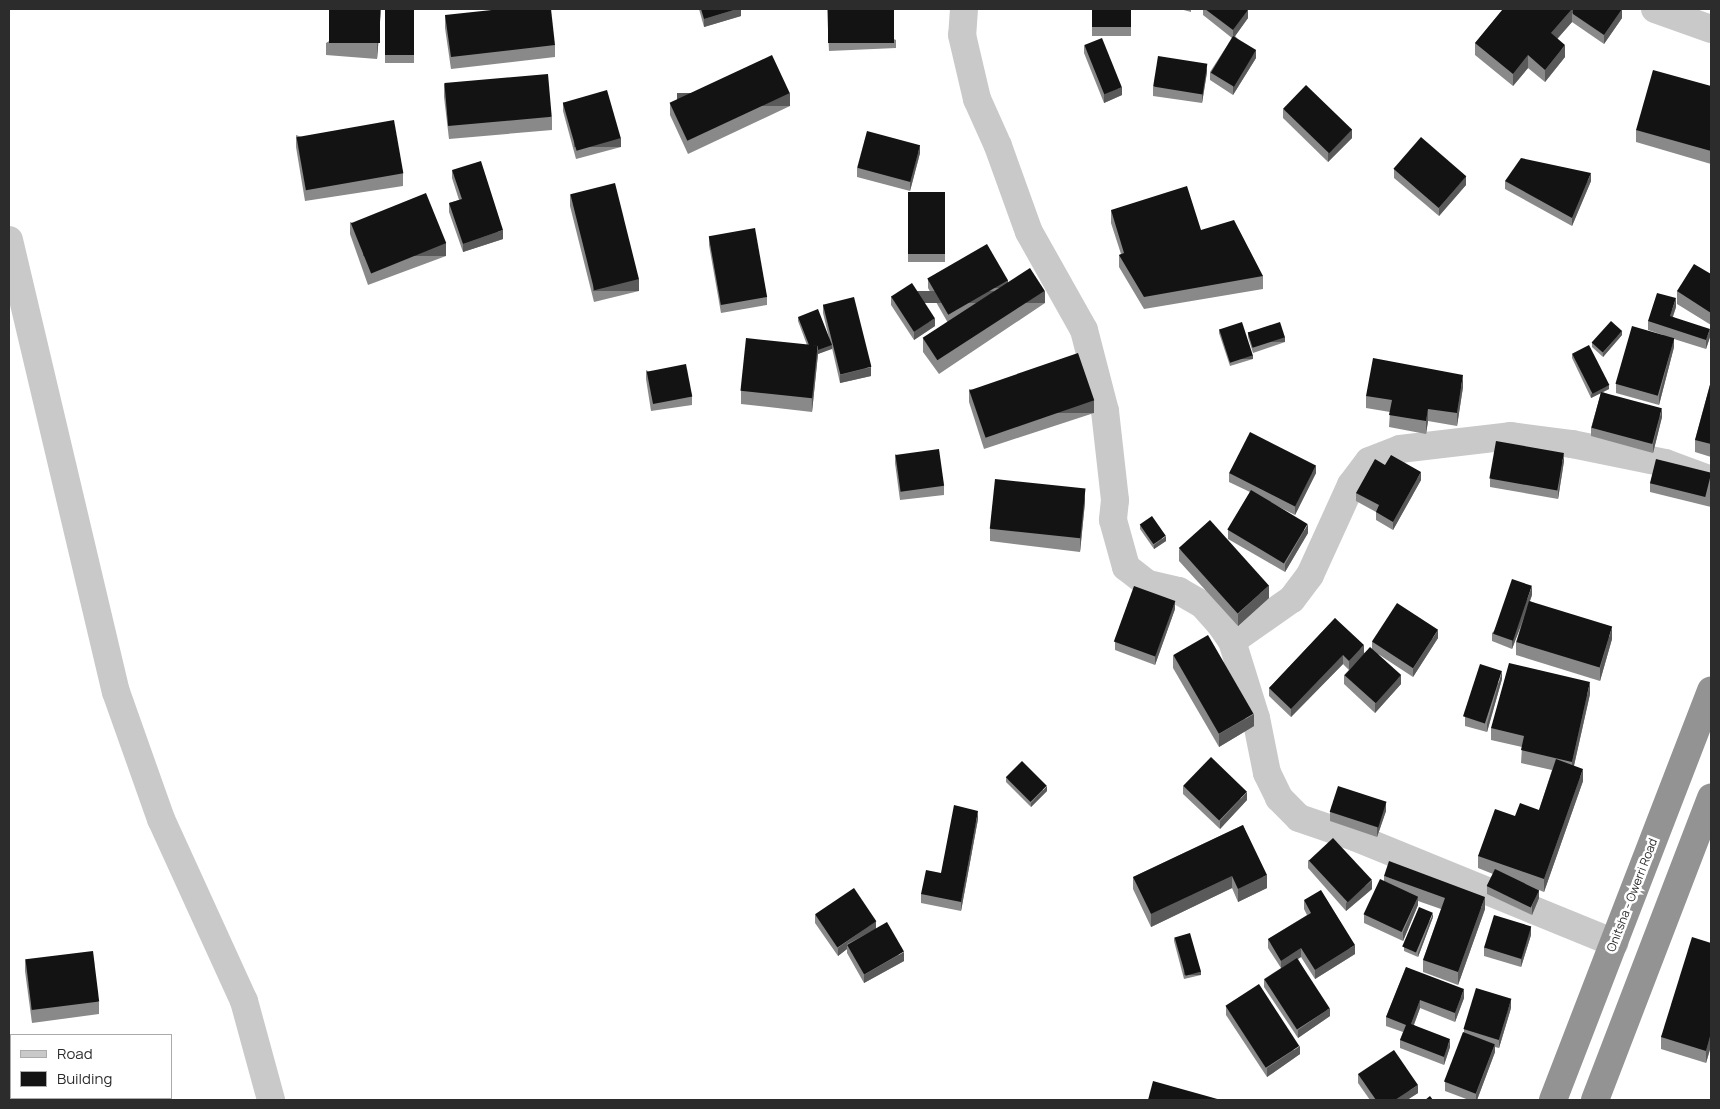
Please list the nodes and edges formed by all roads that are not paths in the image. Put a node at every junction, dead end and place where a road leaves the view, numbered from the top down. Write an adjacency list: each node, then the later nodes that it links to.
1 (964, 9): 6 (street)
2 (1655, 9): 3 (street)
3 (1703, 20)
4 (9, 240): 10 (street)
5 (1711, 480): 6 (street)
6 (1232, 641): 9 (street)
7 (1711, 690): 9 (highway, Onitsha - Owerri Road)
8 (1711, 798): 12 (highway)
9 (1614, 944): 11 (highway, Onitsha - Owerri Road)
10 (271, 1100)
11 (1554, 1100)
12 (1595, 1100)

